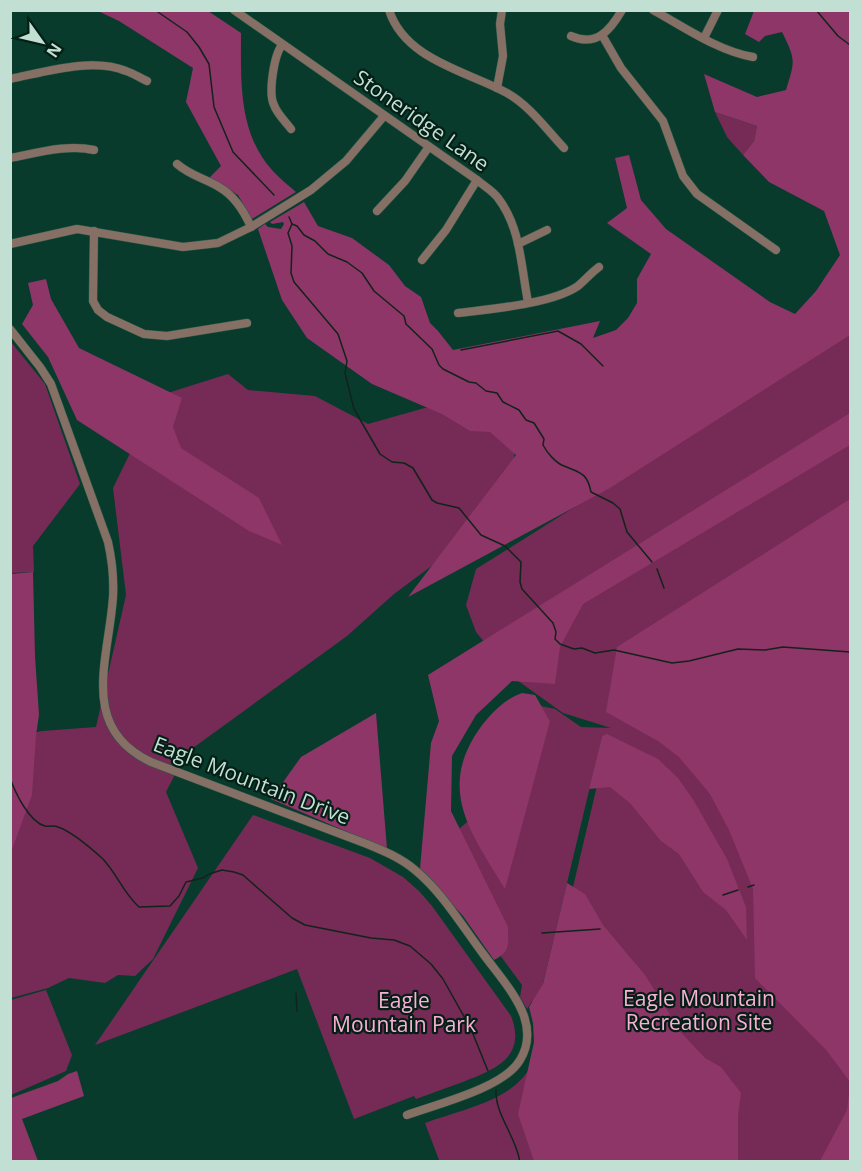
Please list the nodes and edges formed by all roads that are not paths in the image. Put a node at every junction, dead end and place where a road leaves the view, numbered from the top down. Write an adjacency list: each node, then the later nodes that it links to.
1 (234, 10): 10 (street, Stoneridge Lane)
2 (389, 10): 14 (street)
3 (502, 10): 14 (street)
4 (622, 10): 7 (street)
5 (653, 10): 9 (street)
6 (718, 10): 9 (street)
7 (603, 35): 8 (street); 29 (street)
8 (571, 36)
9 (704, 38): 11 (street)
10 (282, 45): 15 (street, Stoneridge Lane); 16 (street)
11 (753, 57)
12 (10, 79): 13 (street)
13 (147, 81)
14 (496, 88): 18 (street)
15 (384, 116): 17 (street, Stoneridge Lane); 24 (street)
16 (291, 129)
17 (429, 148): 22 (street, Stoneridge Lane); 23 (street)
18 (564, 148)
19 (94, 150): 20 (street)
20 (10, 158)
21 (177, 164): 24 (street)
22 (477, 180): 28 (street, Stoneridge Lane); 30 (street)
23 (377, 211)
24 (251, 227): 26 (street)
25 (547, 230): 28 (street)
26 (94, 231): 27 (street); 34 (street)
27 (10, 244)
28 (518, 244): 32 (street, Stoneridge Lane)
29 (776, 250)
30 (422, 260)
31 (599, 267): 32 (street)
32 (528, 302): 33 (street)
33 (458, 313)
34 (247, 322)
35 (10, 329): 36 (street, Eagle Mountain Drive)
36 (407, 1115)

